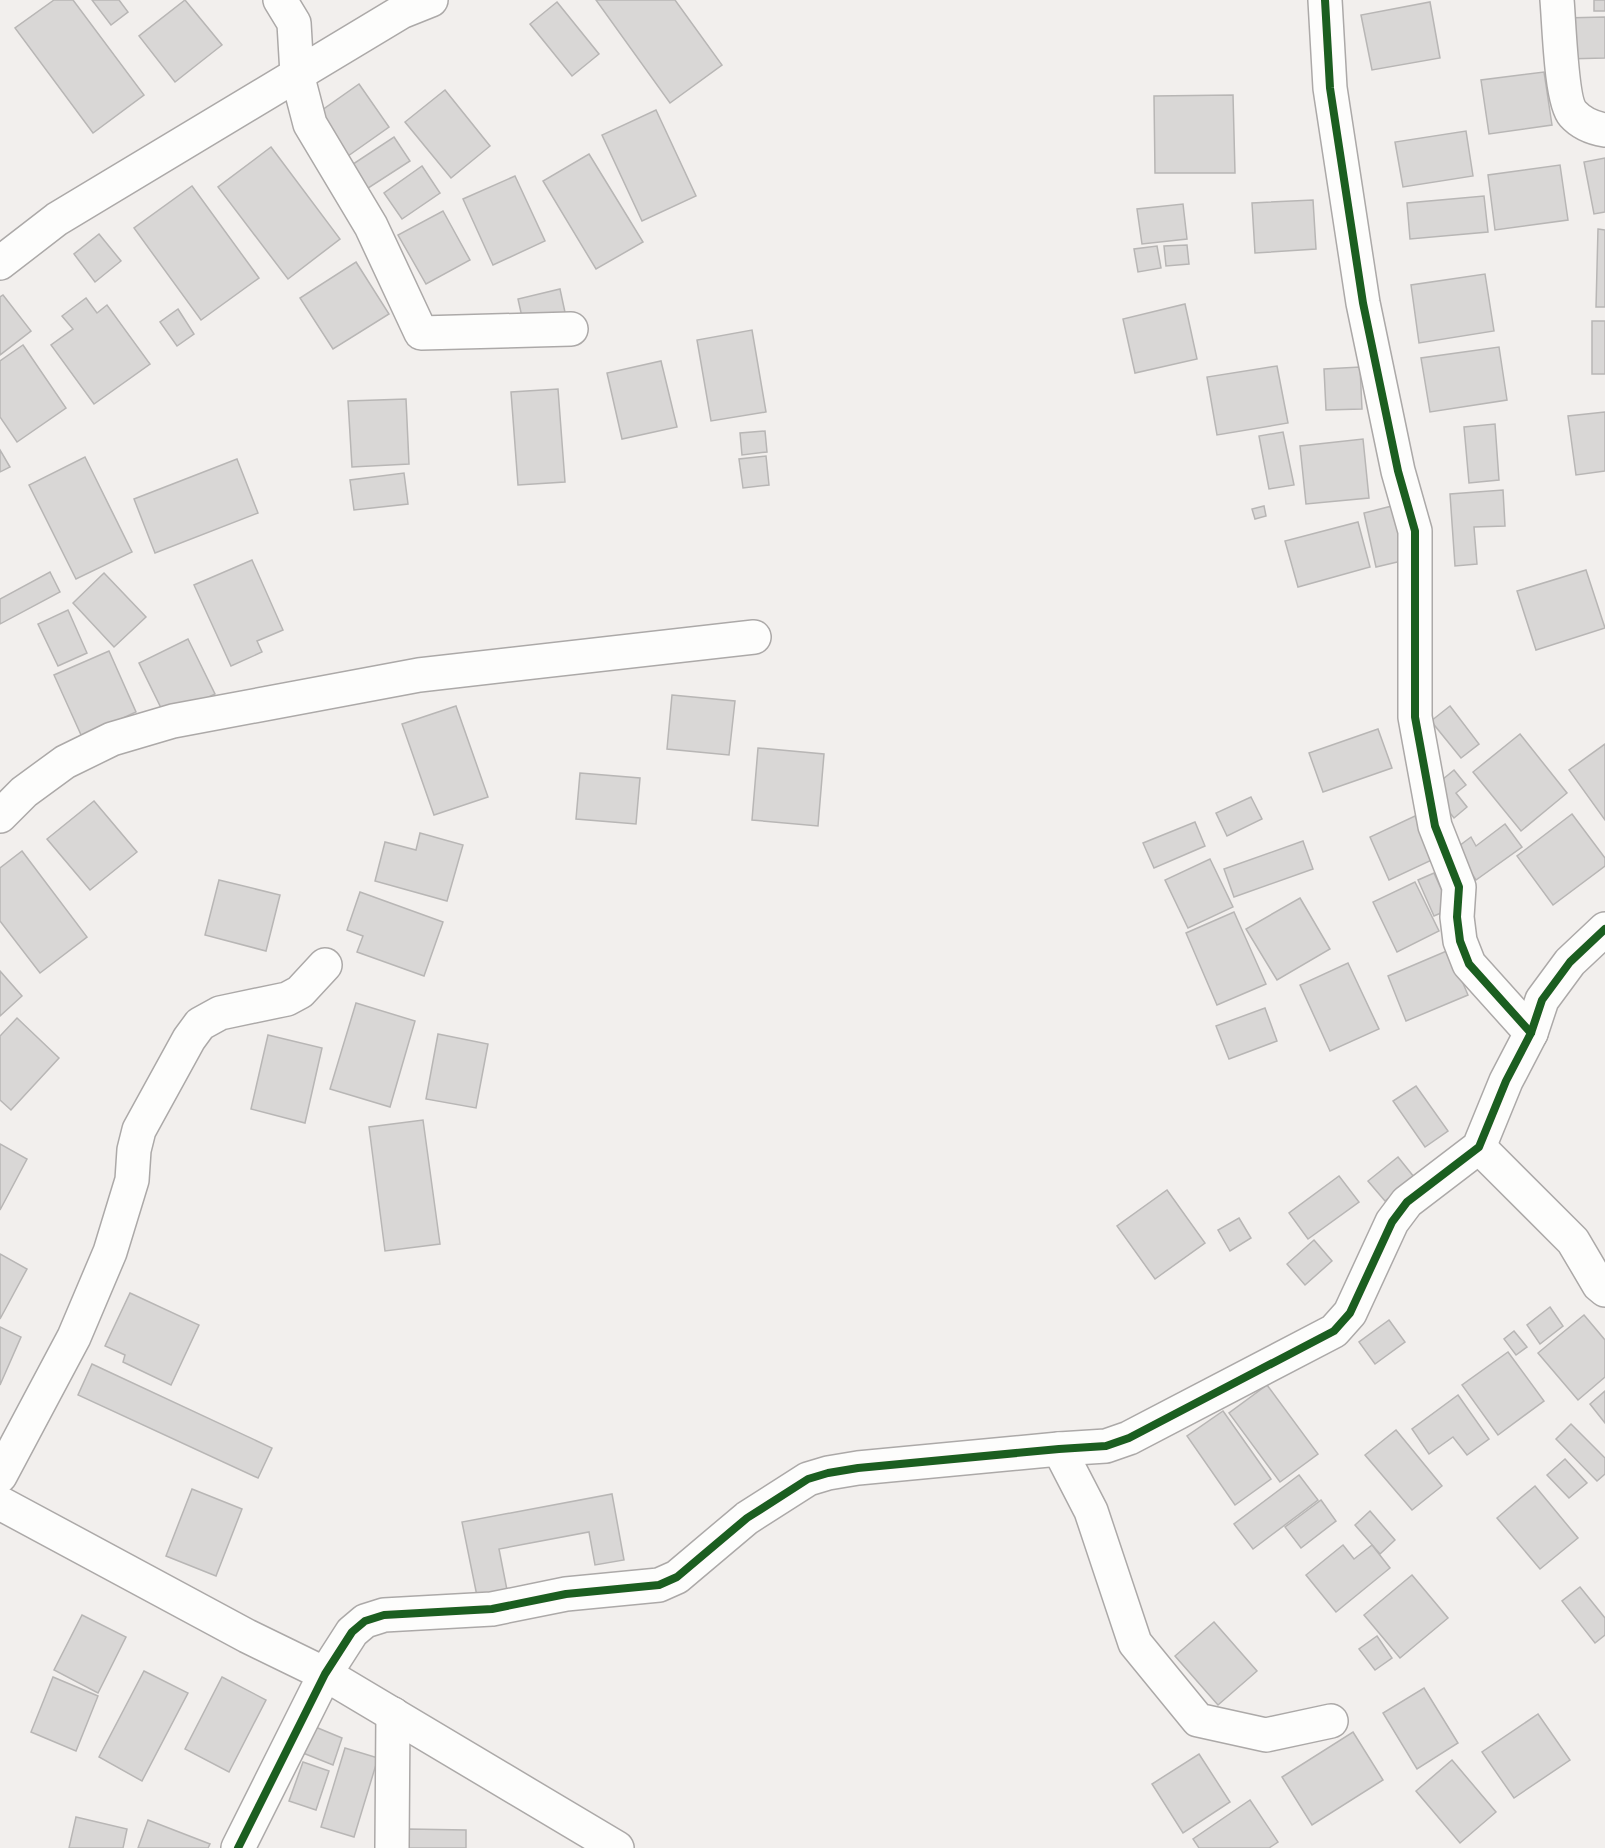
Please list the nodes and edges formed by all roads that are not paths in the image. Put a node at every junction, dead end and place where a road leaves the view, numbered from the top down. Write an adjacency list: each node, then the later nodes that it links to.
1 (279, 0): 5 (street)
2 (431, 0): 5 (street)
3 (1325, 0): 13 (street)
4 (1557, 0): 6 (street)
5 (297, 74): 7 (street); 8 (street)
6 (1605, 130)
7 (0, 264)
8 (571, 329)
9 (754, 637): 10 (street)
10 (0, 816)
11 (1605, 929): 13 (street)
12 (325, 965): 17 (street)
13 (1531, 1034): 14 (street)
14 (1479, 1148): 15 (street); 16 (street)
15 (1605, 1290)
16 (1059, 1449): 19 (street); 21 (street)
17 (0, 1476)
18 (0, 1503): 19 (street)
19 (325, 1674): 20 (street); 22 (street)
20 (393, 1714): 23 (street); 24 (street)
21 (1331, 1721)
22 (238, 1848)
23 (392, 1848)
24 (617, 1848)

